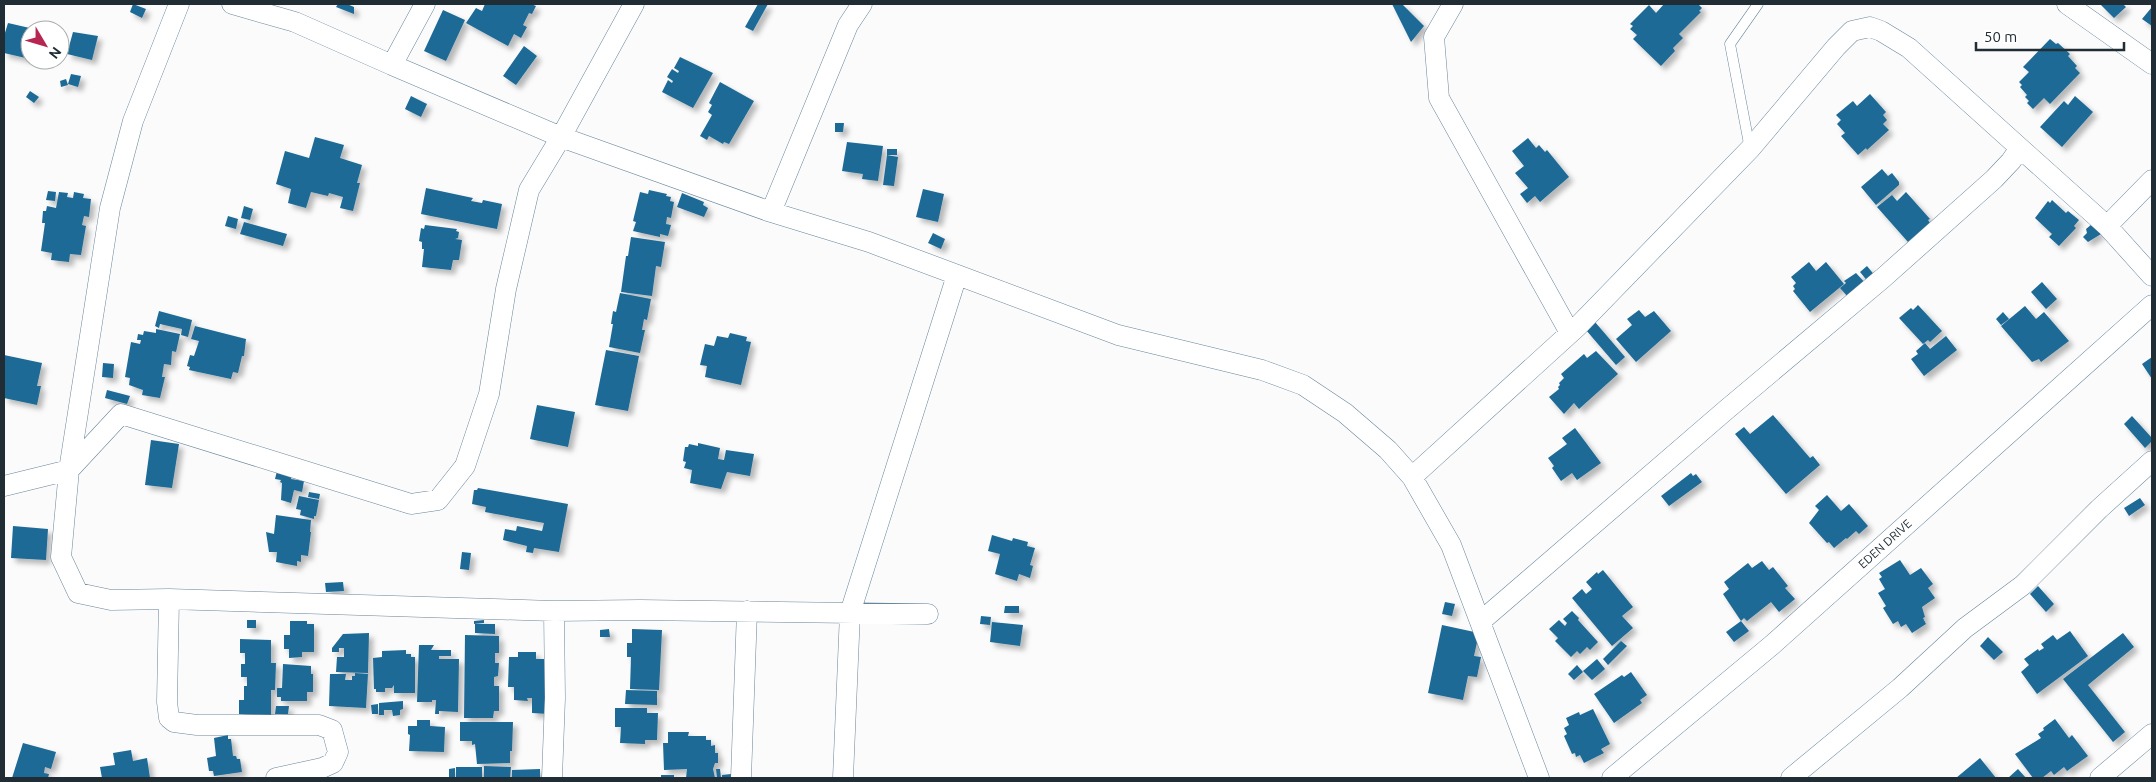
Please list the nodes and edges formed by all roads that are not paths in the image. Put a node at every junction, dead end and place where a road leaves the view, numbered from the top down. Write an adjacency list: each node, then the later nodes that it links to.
1 (179, 4): 22 (street)
2 (232, 4): 10 (street)
3 (425, 4): 10 (street)
4 (634, 4): 11 (street)
5 (862, 4): 15 (street)
6 (1453, 4): 20 (street)
7 (1758, 4): 13 (lane)
8 (2067, 4): 9 (street)
9 (2152, 64)
10 (392, 65): 11 (street)
11 (561, 137): 15 (street); 22 (street)
12 (2020, 148): 13 (street); 16 (street); 30 (street)
13 (1750, 149): 20 (street)
14 (2152, 180): 16 (street)
15 (771, 212): 17 (street)
16 (2107, 226): 18 (street)
17 (957, 275): 23 (street); 28 (street)
18 (2152, 276)
19 (2152, 305): 37 (street, EDEN DRIVE)
20 (1570, 333): 23 (street)
21 (2152, 461): 38 (street)
22 (69, 470): 24 (street); 25 (street)
23 (1412, 477): 30 (street)
24 (4, 486)
25 (169, 599): 26 (street); 32 (street)
26 (554, 611): 27 (street); 33 (street)
27 (747, 611): 28 (street); 34 (street)
28 (850, 613): 29 (street); 35 (street)
29 (928, 614)
30 (1480, 622): 36 (street)
31 (2152, 734): 39 (street)
32 (276, 778)
33 (552, 778)
34 (741, 778)
35 (843, 778)
36 (1539, 778)
37 (1612, 778)
38 (1791, 778)
39 (2100, 778)

